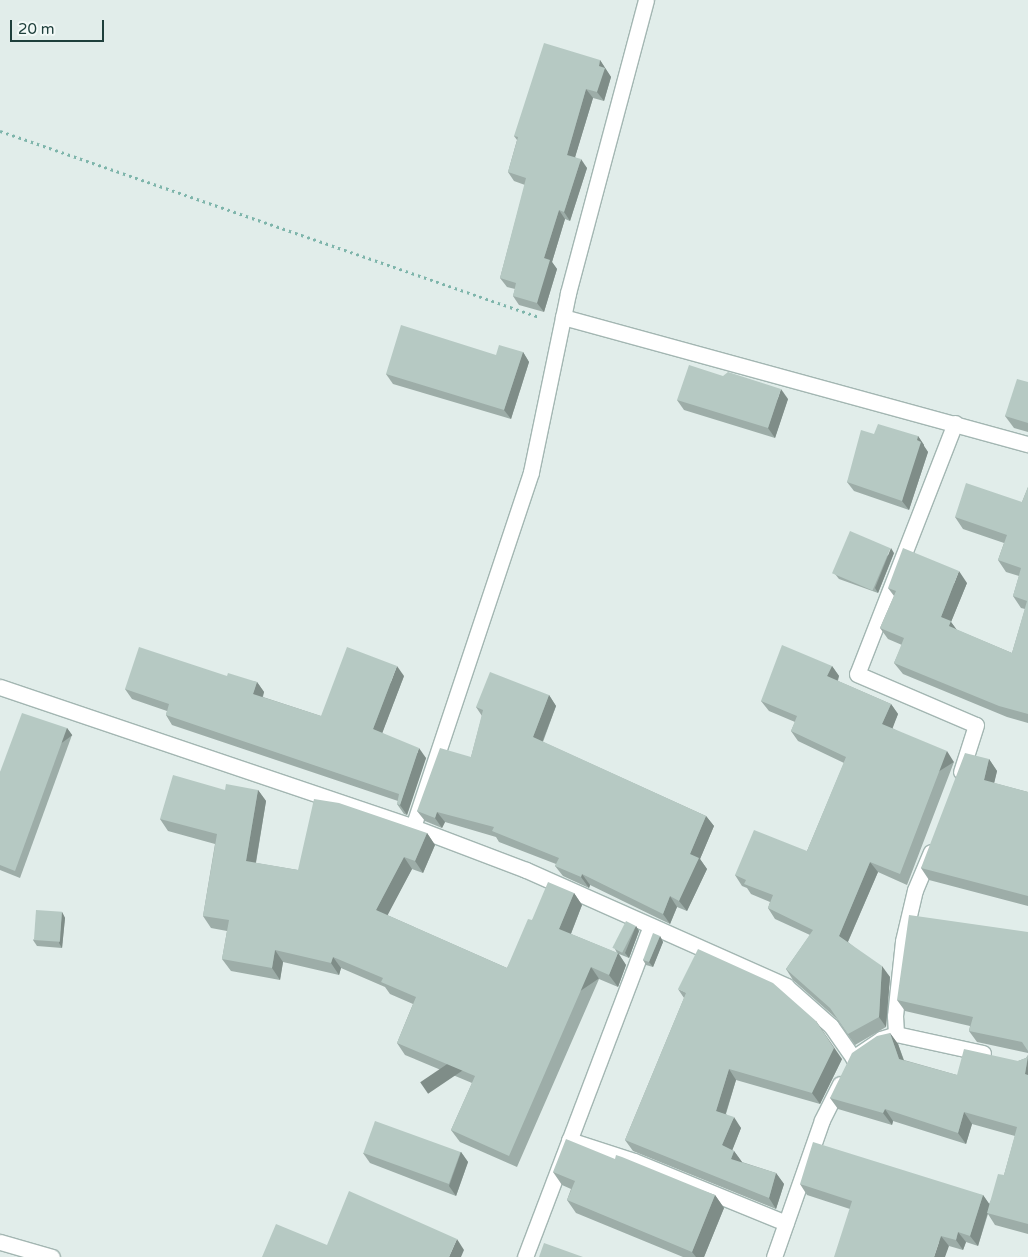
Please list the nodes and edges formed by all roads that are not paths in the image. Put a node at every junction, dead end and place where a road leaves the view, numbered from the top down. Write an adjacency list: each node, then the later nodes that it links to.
1 (646, 0): 2 (street)
2 (562, 320): 3 (street); 7 (street)
3 (955, 422): 4 (street); 6 (street)
4 (1028, 444)
5 (0, 687): 7 (street)
6 (955, 791)
7 (413, 827): 9 (street)
8 (937, 836): 10 (street)
9 (651, 926): 12 (street); 13 (street)
10 (896, 1034): 11 (street); 12 (street)
11 (1000, 1057)
12 (853, 1058): 14 (street)
13 (569, 1140): 14 (street); 17 (street)
14 (786, 1223): 18 (street)
15 (0, 1242): 16 (street)
16 (52, 1257)
17 (525, 1257)
18 (774, 1257)

